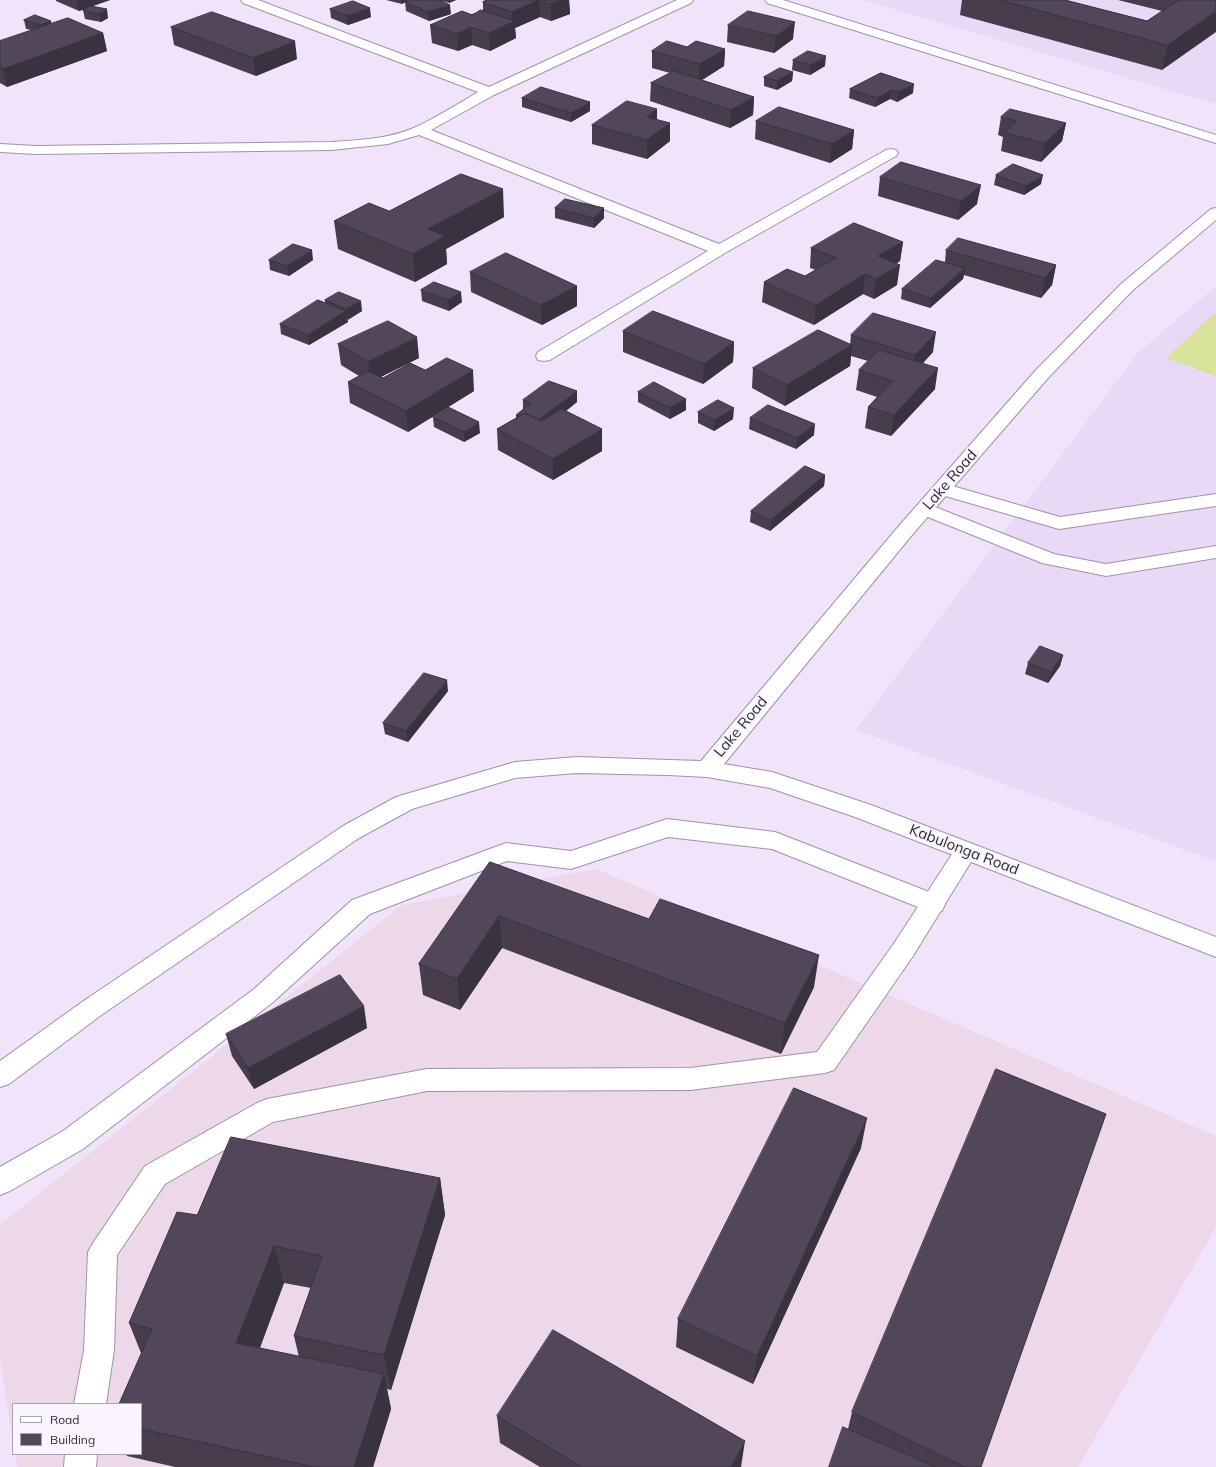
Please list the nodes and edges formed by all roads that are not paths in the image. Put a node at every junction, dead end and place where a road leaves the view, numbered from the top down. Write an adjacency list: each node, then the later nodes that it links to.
1 (247, 0): 6 (street)
2 (687, 0): 6 (street)
3 (771, 0): 5 (street)
4 (814, 3): 5 (street)
5 (802, 10): 8 (street)
6 (489, 92): 7 (street)
7 (420, 130): 9 (street); 12 (street)
8 (1216, 140)
9 (0, 148)
10 (891, 153): 12 (street)
11 (1216, 212): 14 (street, Lake Road)
12 (720, 250): 13 (street)
13 (544, 356)
14 (942, 489): 15 (street); 16 (street, Lake Road)
15 (1216, 500)
16 (925, 508): 17 (street); 18 (street, Lake Road)
17 (1216, 552)
18 (706, 769): 19 (street, Kabulonga Road); 22 (street, Kabulonga Road)
19 (966, 851): 20 (street); 21 (street, Kabulonga Road)
20 (933, 904): 23 (street); 24 (street)
21 (1216, 947)
22 (0, 1076)
23 (0, 1182)
24 (90, 1403)
25 (81, 1455): 26 (street)
26 (80, 1467)

